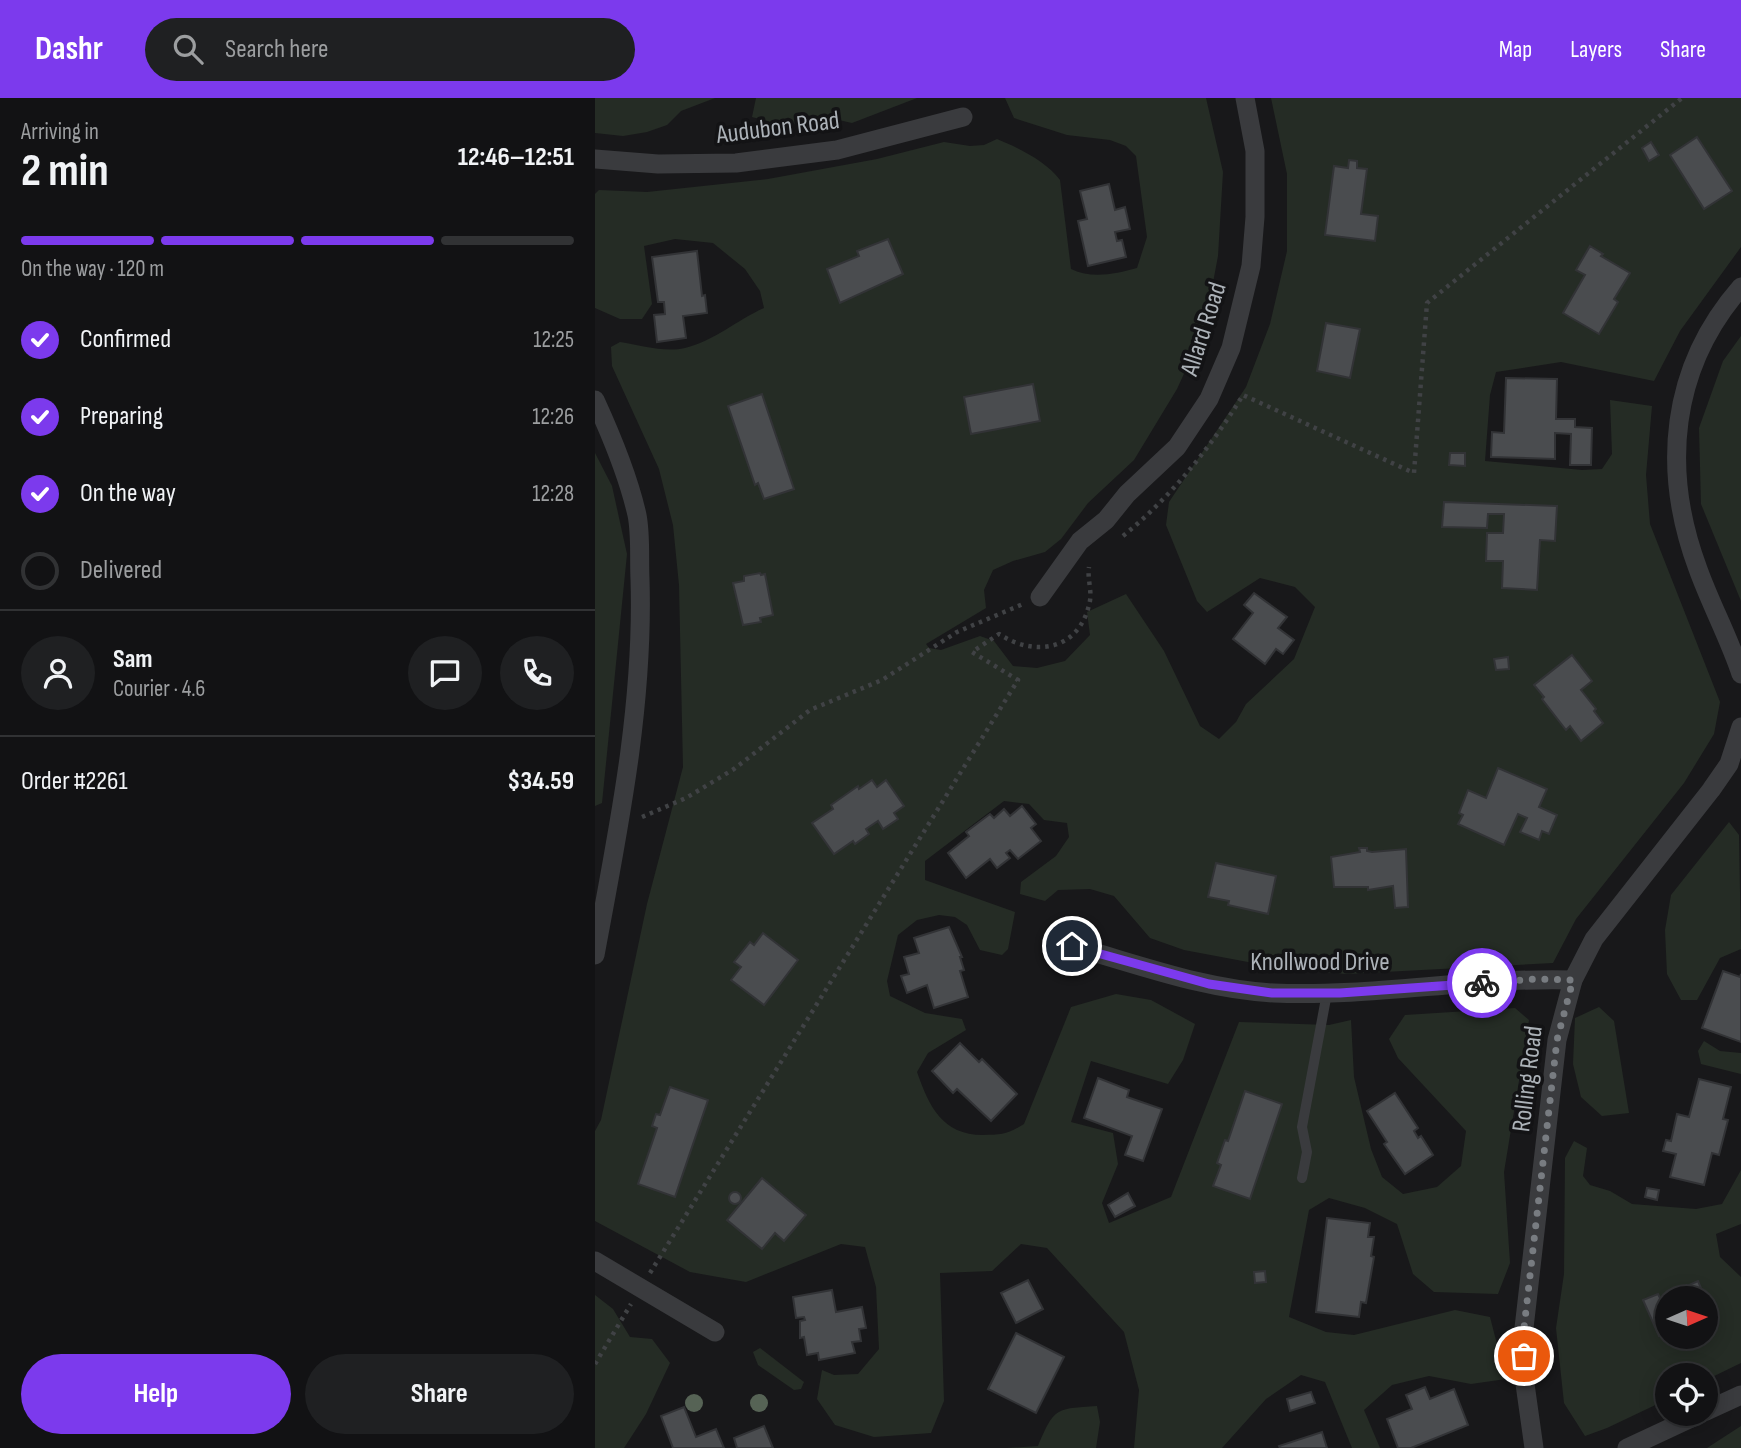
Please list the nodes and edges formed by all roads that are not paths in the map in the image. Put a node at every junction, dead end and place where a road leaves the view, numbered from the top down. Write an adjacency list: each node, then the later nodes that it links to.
1 (1245, 98): 6 (street, Allard Road)
2 (963, 117): 3 (street, Audubon Road)
3 (595, 159)
4 (1741, 287): 7 (street)
5 (595, 400): 10 (street)
6 (1040, 597)
7 (1741, 674)
8 (1741, 727): 13 (street, Rolling Road)
9 (595, 846): 10 (street)
10 (615, 849): 12 (street)
11 (1072, 946): 14 (street, Knollwood Drive)
12 (595, 955)
13 (1573, 980): 14 (street, Knollwood Drive); 21 (street, Rolling Road)
14 (1327, 993): 15 (lane)
15 (1302, 1178)
16 (595, 1261): 17 (street)
17 (715, 1332)
18 (1741, 1395): 19 (street)
19 (1718, 1406)
20 (1674, 1426): 22 (street)
21 (1534, 1448)
22 (1627, 1448)

